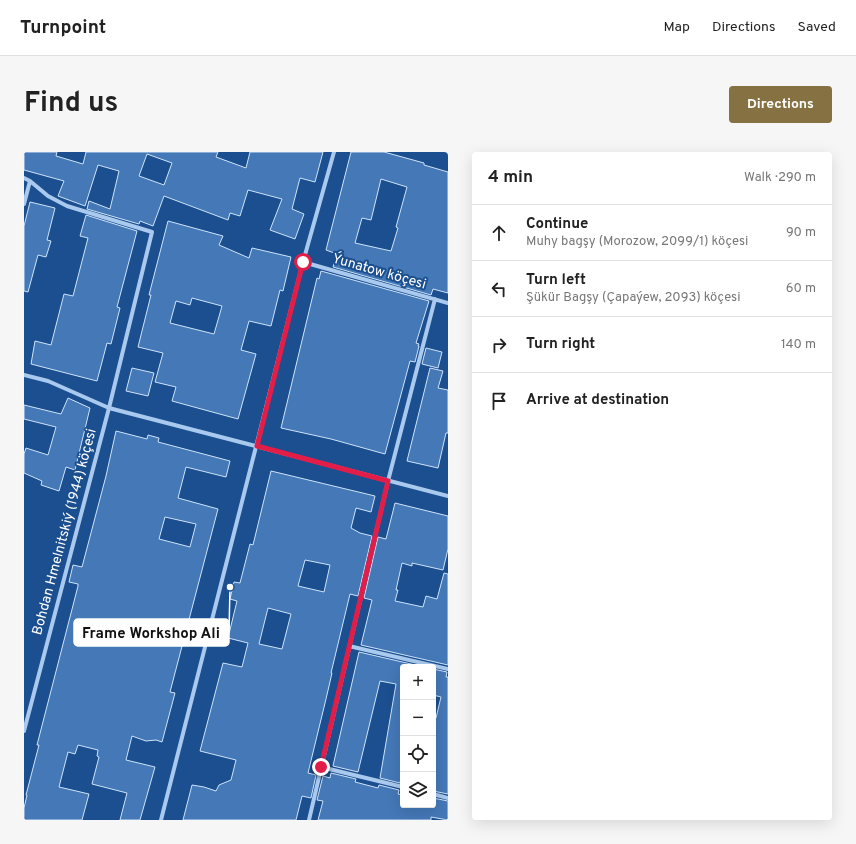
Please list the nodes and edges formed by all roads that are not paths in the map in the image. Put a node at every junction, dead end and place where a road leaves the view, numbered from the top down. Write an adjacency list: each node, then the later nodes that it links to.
1 (334, 152): 5 (street)
2 (24, 178): 3 (street)
3 (30, 181): 4 (street); 9 (street, Bohdan Hmelnitskiý (1944) köçesi)
4 (24, 204)
5 (303, 262): 6 (street, Ýunatow köçesi); 10 (street)
6 (435, 299): 7 (street, Ýunatow köçesi); 11 (street)
7 (448, 303)
8 (24, 375): 9 (street)
9 (109, 408): 10 (street); 15 (street, Bohdan Hmelnitskiý (1944) köçesi)
10 (257, 446): 11 (street); 20 (street)
11 (388, 481): 12 (street); 13 (street)
12 (448, 496)
13 (349, 646): 14 (street); 16 (street)
14 (448, 669)
15 (24, 731)
16 (321, 767): 17 (street); 21 (street)
17 (400, 786)
18 (436, 795): 19 (street)
19 (448, 798)
20 (161, 820)
21 (309, 820)

